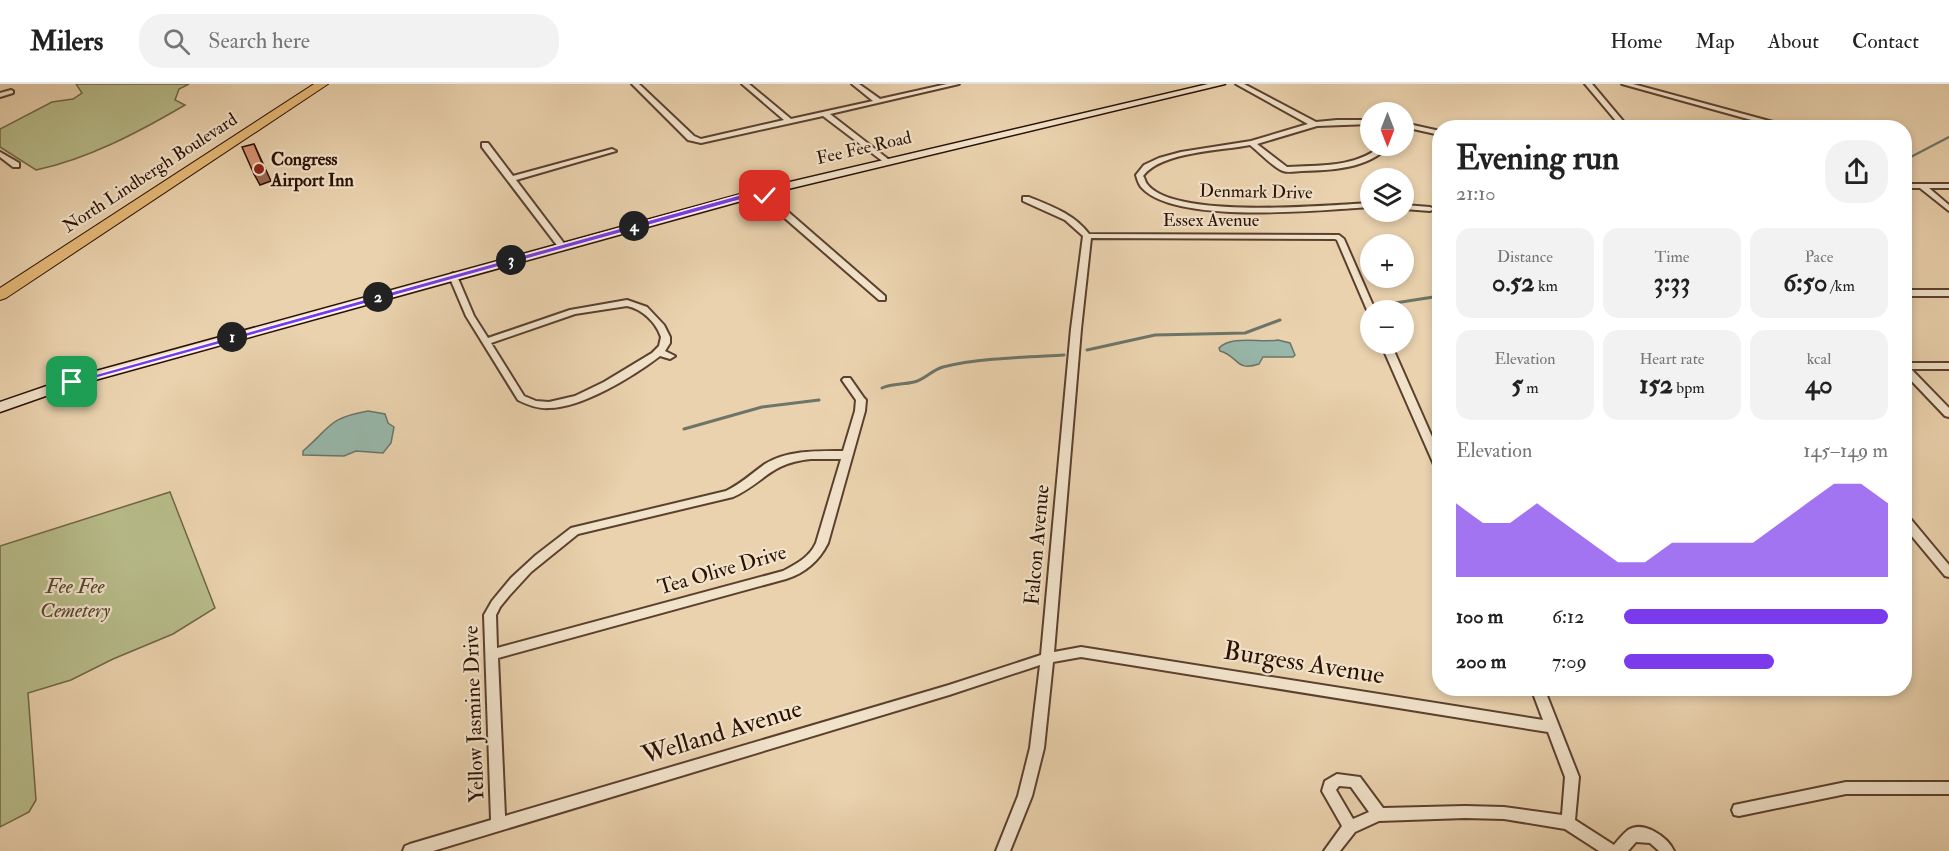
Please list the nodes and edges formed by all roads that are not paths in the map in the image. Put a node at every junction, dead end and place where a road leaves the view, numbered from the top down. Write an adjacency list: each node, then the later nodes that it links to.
1 (314, 84): 44 (highway, North Lindbergh Boulevard)
2 (322, 84): 47 (highway, North Lindbergh Boulevard)
3 (635, 84): 18 (street)
4 (745, 84): 18 (street)
5 (855, 84): 14 (street)
6 (956, 84): 14 (street)
7 (1220, 84): 29 (street, Fee Fee Road)
8 (1239, 84): 21 (street)
9 (1252, 84): 20 (street)
10 (1588, 84): 16 (street)
11 (1625, 84): 17 (street)
12 (11, 92): 13 (street)
13 (0, 95)
14 (878, 101): 15 (street)
15 (824, 113): 18 (street); 29 (street)
16 (1619, 120)
17 (1758, 120)
18 (789, 121)
19 (1360, 122): 20 (street)
20 (1324, 123): 21 (street)
21 (1314, 124): 24 (street)
22 (1414, 127): 23 (street)
23 (1432, 131)
24 (1252, 143): 28 (street); 37 (street, Denmark Drive)
25 (485, 145): 31 (street)
26 (612, 151): 31 (street)
27 (0, 154): 30 (street)
28 (1370, 156)
29 (885, 162): 35 (street, Fee Fee Road)
30 (16, 165)
31 (512, 179): 42 (street)
32 (1912, 186): 33 (street)
33 (1922, 186): 34 (street); 39 (street)
34 (1949, 186)
35 (760, 192): 42 (street, Fee Fee Road); 48 (street)
36 (1026, 199): 41 (street)
37 (1360, 207)
38 (1414, 208): 40 (street)
39 (1949, 208)
40 (1430, 209)
41 (1087, 236): 49 (street, Essex Avenue); 65 (street, Falcon Avenue)
42 (562, 246): 43 (street, Fee Fee Road)
43 (453, 276): 50 (street); 58 (street, Fee Fee Road)
44 (0, 288)
45 (1912, 293): 46 (street)
46 (1949, 293)
47 (0, 295)
48 (882, 298)
49 (1367, 300)
50 (486, 342): 51 (street); 51 (street)
51 (658, 352): 53 (street)
52 (1390, 354): 60 (street)
53 (670, 356)
54 (1949, 366): 55 (street)
55 (1912, 367)
56 (1912, 374): 59 (street)
57 (847, 380): 61 (street, Tea Olive Drive)
58 (0, 407)
59 (1949, 414)
60 (1432, 449)
61 (846, 455): 64 (street, Tea Olive Drive); 64 (street, Yellow Jasmine Drive)
62 (1912, 528): 63 (street)
63 (1949, 573)
64 (491, 655): 72 (street, Yellow Jasmine Drive)
65 (1047, 658): 67 (street, Burgess Avenue); 72 (street, Welland Avenue); 75 (street, Falcon Avenue)
66 (1540, 696): 67 (street)
67 (1553, 727): 71 (street)
68 (1949, 788): 69 (street)
69 (1740, 810)
70 (1378, 814): 71 (street); 73 (street); 73 (street)
71 (1568, 823): 77 (street)
72 (498, 824): 74 (street, Welland Avenue)
73 (1350, 827): 76 (street)
74 (410, 851)
75 (1003, 851)
76 (1331, 851)
77 (1611, 851)
78 (1618, 851): 79 (street)
79 (1666, 851)

